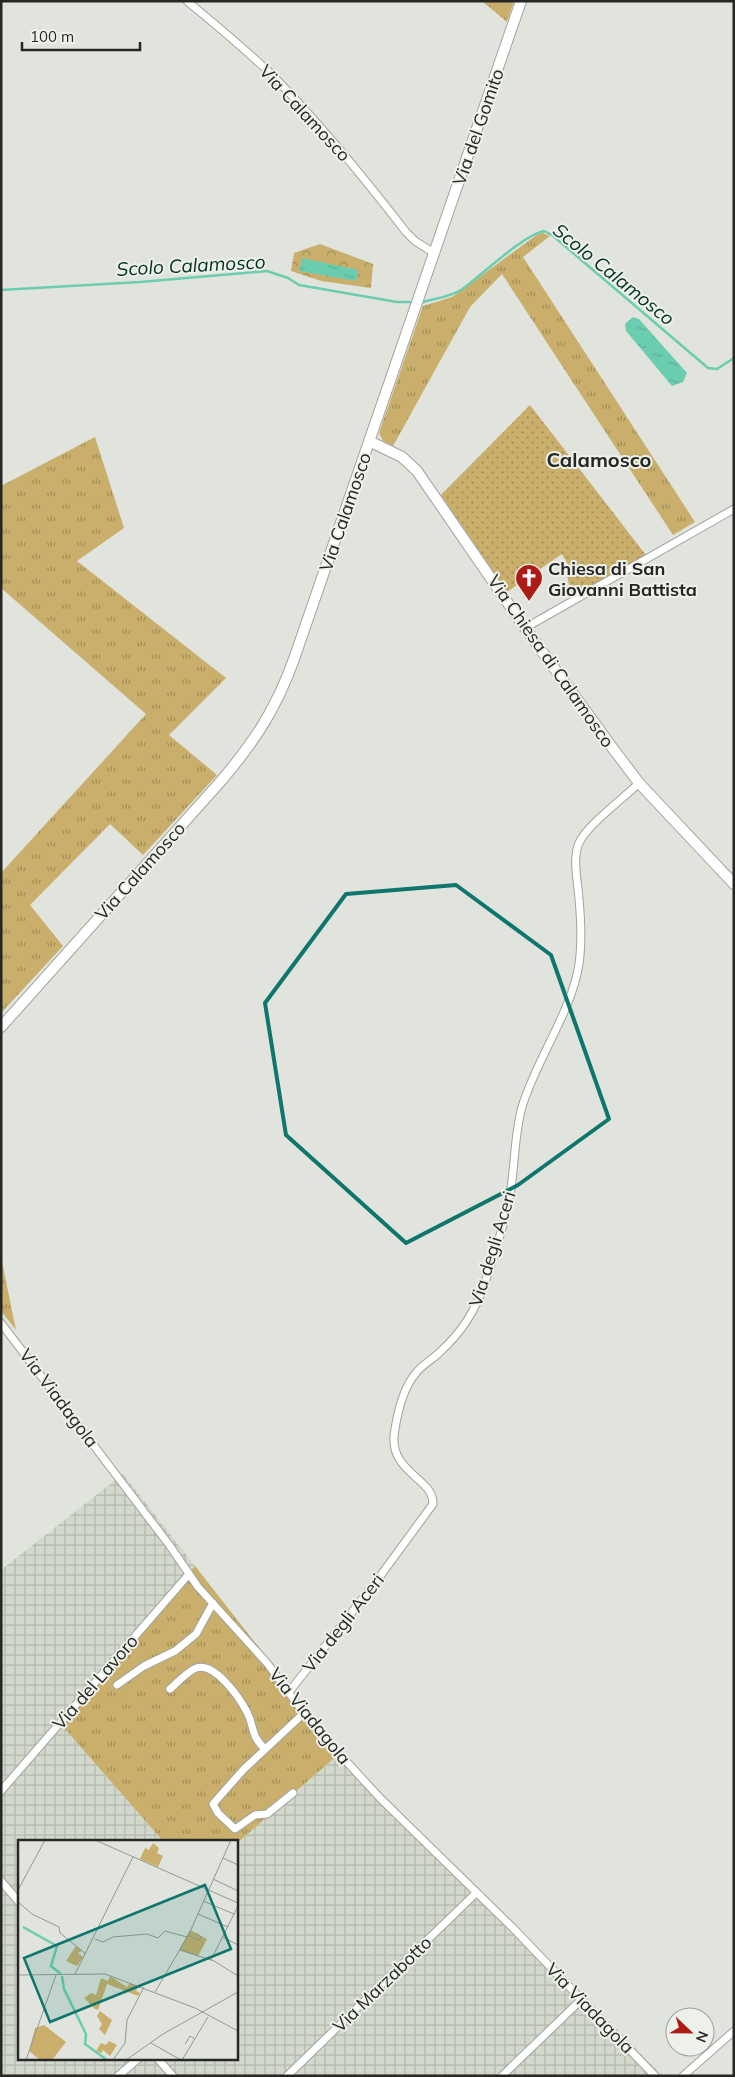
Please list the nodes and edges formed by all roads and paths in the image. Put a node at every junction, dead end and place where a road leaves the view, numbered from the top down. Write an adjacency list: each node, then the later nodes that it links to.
1 (187, 1): 3 (street, Via Calamosco)
2 (521, 1): 3 (street, Via del Gomito)
3 (434, 253): 4 (street, Via Calamosco)
4 (369, 441): 6 (street, Via Chiesa di Calamosco); 9 (street, Via Calamosco)
5 (734, 509): 6 (street)
6 (525, 628): 7 (street, Via Chiesa di Calamosco)
7 (639, 783): 8 (street, Via Chiesa di Calamosco); 15 (street, Via degli Aceri)
8 (734, 884)
9 (1, 1026)
10 (1, 1323): 11 (street, Via Viadagola)
11 (189, 1574): 12 (street, Via Viadagola); 18 (street, Via del Lavoro)
12 (213, 1603): 13 (street); 15 (street, Via Viadagola)
13 (117, 1685)
14 (170, 1689): 17 (street)
15 (289, 1692): 16 (street, Via Viadagola)
16 (304, 1712): 17 (street); 21 (street, Via Viadagola)
17 (265, 1749): 19 (street)
18 (1, 1791)
19 (293, 1793)
20 (1, 1881): 22 (street)
21 (476, 1893): 23 (street, Via Viadagola); 29 (street, Via Marzabotto)
22 (18, 1901)
23 (582, 1999): 30 (street); 31 (street, Via Viadagola)
24 (734, 2031): 32 (street)
25 (137, 2060): 27 (street)
26 (159, 2060): 28 (street)
27 (118, 2076)
28 (173, 2076)
29 (288, 2076)
30 (502, 2076)
31 (655, 2076)
32 (683, 2076)

